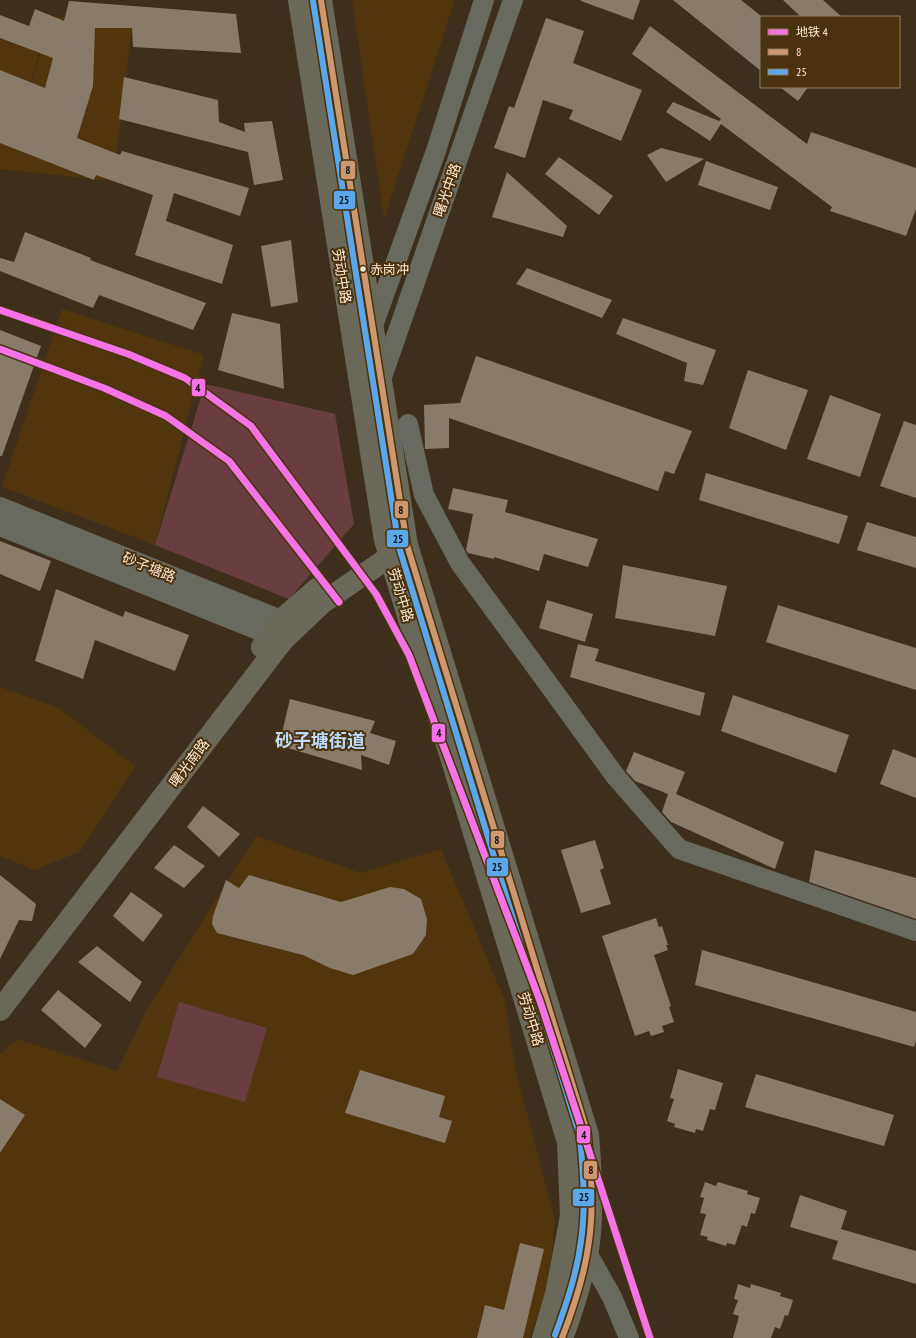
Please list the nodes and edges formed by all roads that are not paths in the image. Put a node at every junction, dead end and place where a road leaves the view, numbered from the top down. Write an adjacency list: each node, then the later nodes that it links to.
1 (298, 0): 6 (main road, 劳动中路)
2 (322, 0): 5 (main road, 劳动中路)
3 (484, 0): 5 (street, 曙光中路)
4 (513, 0): 7 (street, 曙光中路)
5 (372, 326): 6 (street, 曙光中路); 7 (main road, 劳动中路)
6 (357, 366): 12 (main road, 劳动中路)
7 (381, 380): 11 (main road, 劳动中路)
8 (408, 424): 14 (street)
9 (0, 507): 13 (street, 砂子塘路)
10 (0, 526): 13 (street, 砂子塘路)
11 (405, 536): 12 (main road, 曙光南路); 18 (main road, 劳动中路)
12 (387, 548): 13 (main road, 曙光南路); 17 (main road, 劳动中路)
13 (284, 630): 15 (main road, 曙光南路); 16 (main road, 曙光南路)
14 (916, 931)
15 (0, 988)
16 (0, 1010)
17 (571, 1216): 18 (street); 19 (main road, 劳动中路)
18 (587, 1255): 20 (main road, 劳动中路); 21 (street)
19 (543, 1338)
20 (562, 1338)
21 (629, 1338)

